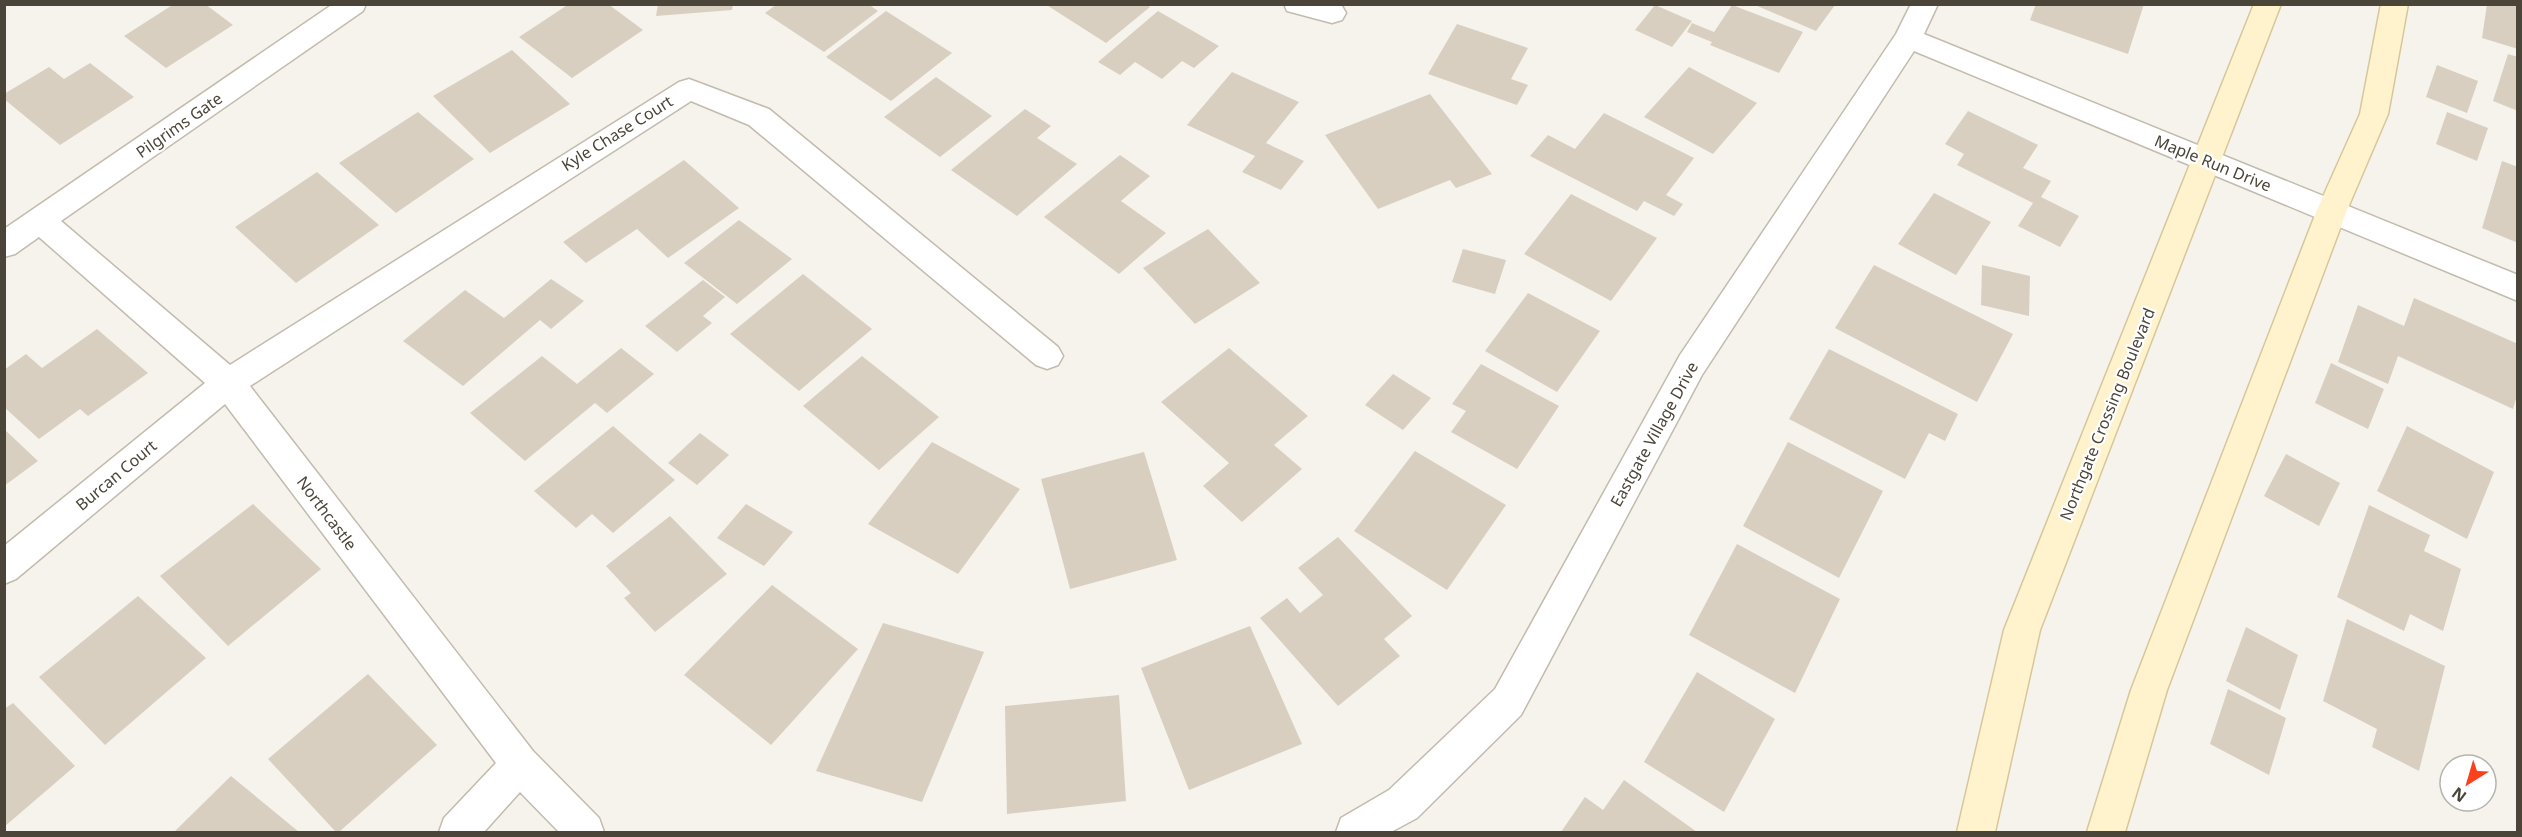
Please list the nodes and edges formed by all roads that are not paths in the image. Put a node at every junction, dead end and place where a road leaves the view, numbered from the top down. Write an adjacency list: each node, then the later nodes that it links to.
1 (353, 4): 10 (street, Pilgrims Gate)
2 (1297, 4): 6 (street)
3 (1925, 4): 7 (street, Eastgate Village Drive)
4 (2268, 4): 8 (main road, Northgate Crossing Boulevard)
5 (2395, 4): 9 (main road)
6 (1332, 13)
7 (1908, 38): 8 (street, Maple Run Drive); 19 (street, Eastgate Village Drive)
8 (2207, 162): 9 (street, Maple Run Drive); 20 (main road, Northgate Crossing Boulevard)
9 (2332, 210): 12 (street, Maple Run Drive); 21 (main road)
10 (41, 221): 11 (street, Pilgrims Gate); 14 (street, Northcastle)
11 (4, 245)
12 (2517, 289)
13 (1047, 356): 14 (street, Kyle Chase Court)
14 (228, 383): 15 (street, Burcan Court); 16 (street, Northcastle)
15 (4, 568)
16 (520, 764): 17 (street); 18 (street, Northcastle)
17 (458, 832)
18 (585, 832)
19 (1354, 832)
20 (1976, 832)
21 (2106, 832)

